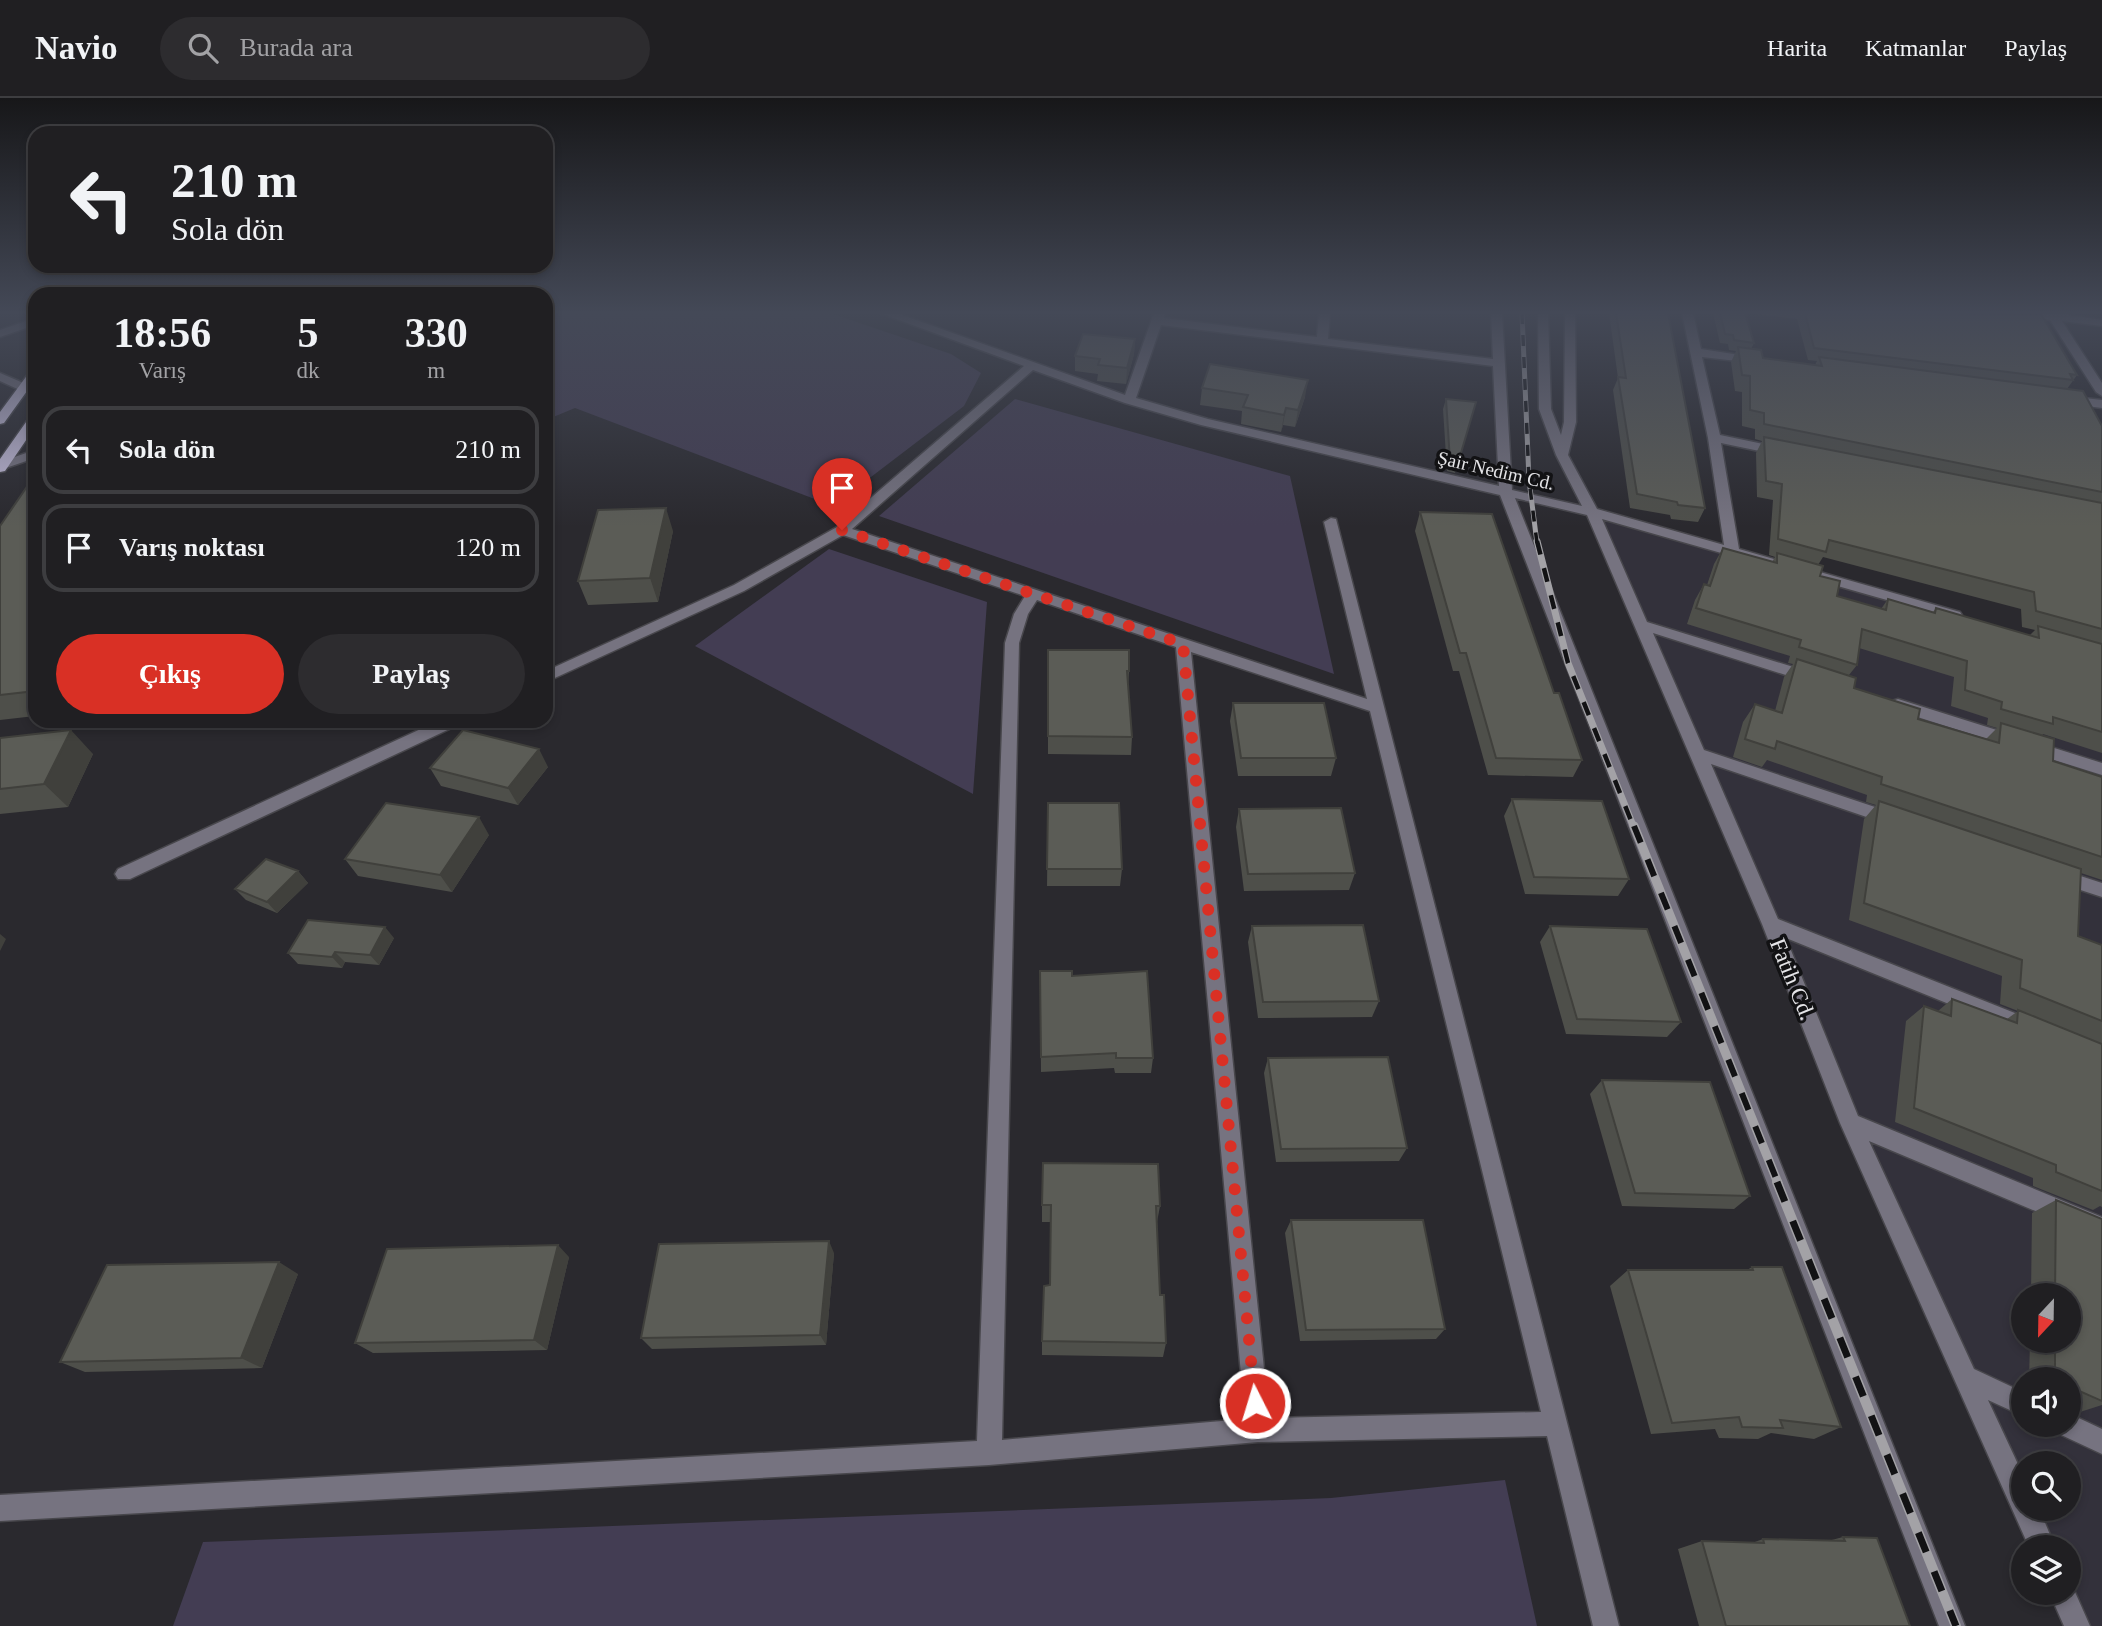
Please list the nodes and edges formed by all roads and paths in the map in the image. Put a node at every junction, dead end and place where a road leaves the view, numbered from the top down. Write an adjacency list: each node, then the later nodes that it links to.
1 (16, 384): 10 (street)
2 (27, 384): 10 (main road)
3 (1010, 384): 24 (street)
4 (1086, 384): 12 (street, Şair Nedim Cd.)
5 (1134, 384): 12 (street)
6 (1499, 384): 21 (street)
7 (1544, 384): 18 (street, Fatih Cd.)
8 (1570, 384): 18 (street)
9 (1702, 384): 16 (street)
10 (24, 388): 14 (main road)
11 (2048, 397): 13 (street)
12 (1129, 400): 21 (street, Şair Nedim Cd.)
13 (2102, 404)
14 (0, 420)
15 (28, 428): 20 (main road)
16 (1714, 438): 17 (street); 25 (street)
17 (1794, 454)
18 (1562, 455): 22 (street, Fatih Cd.)
19 (28, 457): 20 (street)
20 (1, 467)
21 (1506, 492): 22 (street, Şair Nedim Cd.); 56 (street)
22 (1592, 512): 25 (street, Şair Nedim Cd.); 28 (street, Fatih Cd.)
23 (1331, 523): 33 (street)
24 (842, 530): 26 (street); 30 (street)
25 (1731, 551): 27 (street, Şair Nedim Cd.)
26 (1034, 594): 29 (street); 51 (street)
27 (1975, 621)
28 (1642, 625): 31 (street); 35 (street, Fatih Cd.)
29 (1183, 644): 33 (street); 48 (street)
30 (553, 674)
31 (1826, 682)
32 (1879, 699): 36 (street)
33 (1375, 707): 47 (street)
34 (437, 728): 39 (street)
35 (1699, 754): 37 (street); 41 (street, Fatih Cd.)
36 (2102, 769)
37 (1907, 824)
38 (2037, 868): 40 (street)
39 (124, 874)
40 (2102, 890)
41 (1771, 924): 42 (street); 43 (street, Fatih Cd.)
42 (2051, 1036)
43 (1850, 1123): 44 (street); 45 (street, Fatih Cd.)
44 (2102, 1228)
45 (1968, 1378): 46 (street); 52 (street, Fatih Cd.)
46 (2011, 1398)
47 (1555, 1424): 48 (street); 55 (street)
48 (1258, 1430): 51 (street)
49 (2081, 1432): 50 (street)
50 (2102, 1442)
51 (989, 1453): 53 (street)
52 (2011, 1476)
53 (0, 1508)
54 (2068, 1605): 57 (street)
55 (1606, 1626)
56 (1952, 1626)
57 (2077, 1626)

